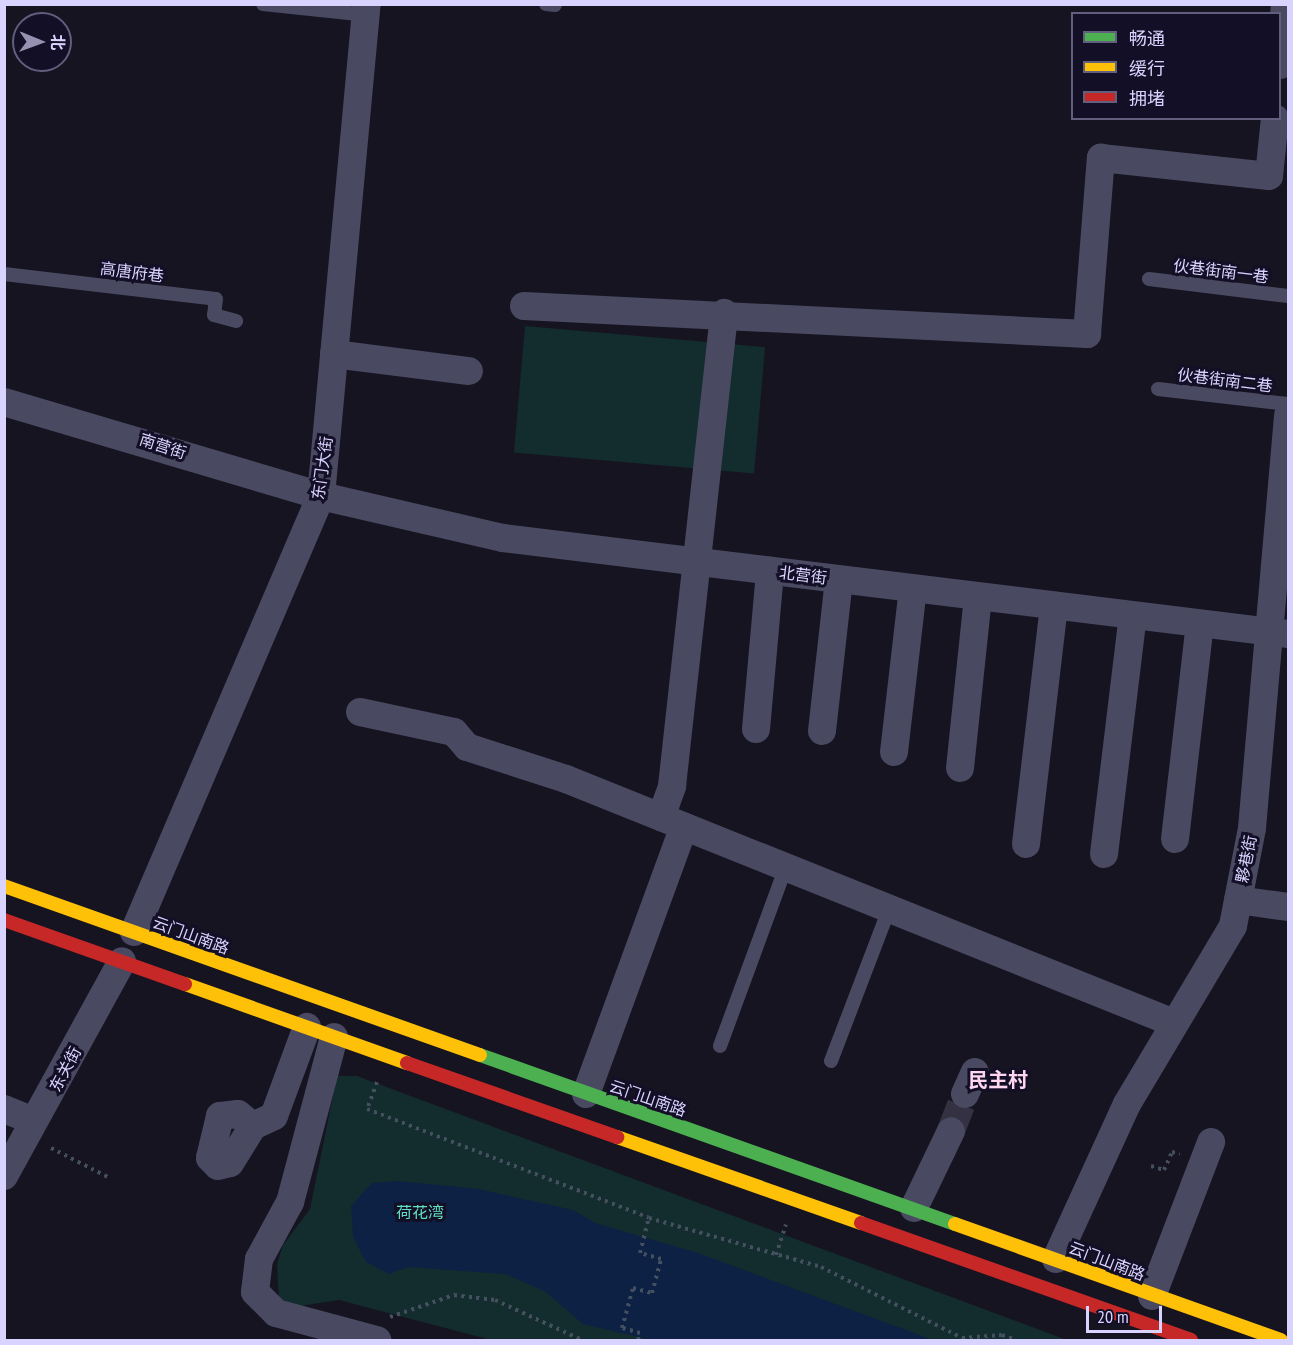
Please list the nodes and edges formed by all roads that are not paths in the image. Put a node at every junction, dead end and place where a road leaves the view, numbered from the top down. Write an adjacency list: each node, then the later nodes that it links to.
1 (263, 4): 5 (lane)
2 (546, 4): 4 (lane)
3 (1285, 4): 6 (street)
4 (555, 5)
5 (367, 10): 14 (street, 东门大街)
6 (1281, 52)
7 (1275, 120): 12 (street)
8 (4, 274): 13 (lane, 高唐府巷)
9 (1149, 279): 10 (lane, 伙巷街南一巷)
10 (1288, 296)
11 (524, 306): 12 (street)
12 (724, 313): 22 (street)
13 (236, 321)
14 (334, 354): 15 (street); 21 (street, 东门大街)
15 (469, 371)
16 (1158, 389): 18 (lane, 伙巷街南二巷)
17 (4, 402): 21 (street, 南营街)
18 (1288, 404)
19 (1288, 414): 20 (street, 夥巷街)
20 (1286, 468): 30 (street, 夥巷街)
21 (321, 496): 22 (street, 北营街); 46 (street, 东门大街)
22 (699, 562): 23 (street, 北营街); 36 (street)
23 (770, 571): 24 (street, 北营街); 32 (street)
24 (839, 580): 25 (street, 北营街); 33 (street)
25 (912, 589): 26 (street, 北营街); 34 (street)
26 (978, 597): 27 (street, 北营街); 35 (street)
27 (1054, 606): 28 (street, 北营街); 38 (street)
28 (1132, 616): 29 (street, 北营街); 39 (street)
29 (1200, 624): 30 (street, 北营街); 37 (street)
30 (1278, 633): 42 (street, 夥巷街)
31 (360, 712): 36 (street)
32 (756, 729)
33 (822, 730)
34 (894, 752)
35 (960, 768)
36 (673, 821): 40 (street); 53 (street)
37 (1175, 839)
38 (1026, 844)
39 (1104, 854)
40 (786, 867): 44 (street); 51 (lane)
41 (4, 886): 46 (main road, 云门山南路)
42 (1238, 900): 43 (street); 48 (street, 夥巷街)
43 (1288, 906)
44 (889, 909): 48 (street); 52 (lane)
45 (4, 920): 47 (main road)
46 (134, 932): 53 (main road, 云门山南路)
47 (122, 961): 49 (main road); 56 (street, 东关街)
48 (1174, 1023): 61 (street, 夥巷街)
49 (307, 1027): 50 (main road); 55 (street)
50 (334, 1037): 63 (street); 64 (main road)
51 (720, 1046)
52 (831, 1061)
53 (586, 1094): 60 (main road, 云门山南路)
54 (4, 1109): 56 (street)
55 (253, 1126)
56 (30, 1127): 59 (street, 东关街)
57 (951, 1131): 60 (street)
58 (1211, 1142): 62 (street)
59 (4, 1176)
60 (914, 1208): 61 (main road, 云门山南路)
61 (1056, 1258): 62 (main road, 云门山南路)
62 (1152, 1296): 65 (main road, 云门山南路)
63 (370, 1338)
64 (1191, 1341)
65 (1281, 1341)

